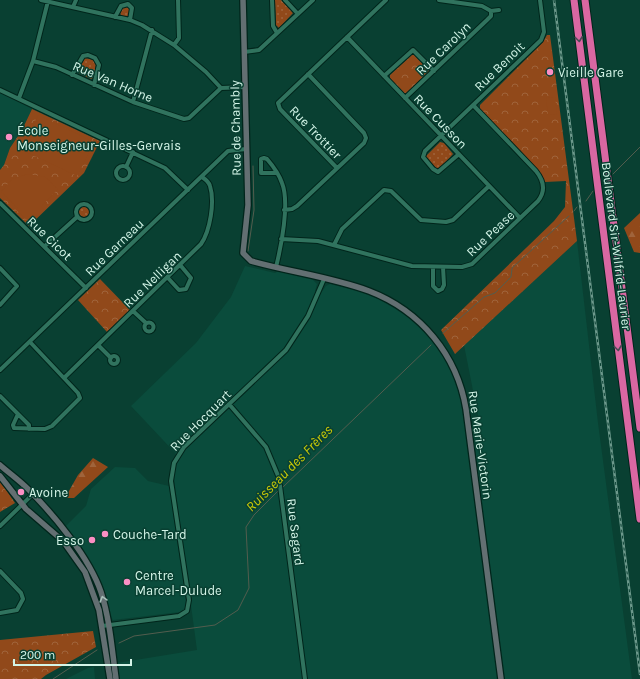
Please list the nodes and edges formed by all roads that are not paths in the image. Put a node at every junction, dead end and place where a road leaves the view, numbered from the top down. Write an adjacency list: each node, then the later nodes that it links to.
1 (41, 0): 13 (street)
2 (76, 0): 14 (street)
3 (178, 0): 23 (street)
4 (243, 0): 24 (street, Rue de Chambly)
5 (272, 0): 21 (street)
6 (285, 0): 17 (street)
7 (313, 0): 17 (street)
8 (439, 0): 16 (street)
9 (540, 0): 37 (street, Rue Benoit)
10 (574, 0): 81 (highway, Boulevard Sir-Wilfrid-Laurier, one-way to 81)
11 (585, 0): 75 (highway, Boulevard Sir-Wilfrid-Laurier)
12 (382, 1): 22 (street)
13 (48, 2): 14 (street); 25 (street)
14 (73, 7): 18 (street)
15 (499, 10): 16 (street)
16 (491, 11): 26 (street, Rue Carolyn)
17 (298, 14): 21 (street)
18 (115, 17): 19 (street); 19 (street)
19 (130, 20): 20 (street)
20 (152, 30): 23 (street); 36 (street)
21 (277, 33): 24 (street)
22 (347, 37): 27 (street); 29 (street, Rue Cusson)
23 (174, 45): 32 (street)
24 (244, 52): 31 (street, Rue de Chambly)
25 (33, 61): 28 (street, Rue Van Horne); 34 (street)
26 (434, 71): 29 (street); 35 (street, Rue Carolyn)
27 (308, 74): 43 (street); 43 (street, Rue Trottier)
28 (72, 75): 30 (street, Rue Van Horne); 30 (street)
29 (384, 76): 35 (street, Rue Cusson)
30 (94, 85): 36 (street, Rue Van Horne)
31 (245, 87): 32 (street); 39 (street, Rue de Chambly)
32 (221, 88): 36 (street, Rue Van Horne)
33 (0, 90): 34 (street)
34 (19, 98): 40 (street)
35 (405, 98): 38 (street, Rue Cusson)
36 (133, 102)
37 (473, 105): 38 (street, Rue Benoit); 51 (street, Rue Pease)
38 (441, 136): 41 (street, Rue Cusson); 41 (street, Rue Benoit)
39 (246, 149): 45 (street, Rue Garneau); 55 (street, Rue de Chambly)
40 (133, 152): 42 (street); 47 (street)
41 (459, 154): 46 (street, Rue Cusson)
42 (126, 167)
43 (337, 168): 49 (street)
44 (276, 173): 44 (street); 49 (street)
45 (202, 176): 47 (street, Rue Garneau); 56 (street, Rue Nelligan)
46 (489, 186): 51 (street, Rue Cusson); 54 (street)
47 (188, 190): 63 (street, Rue Garneau)
48 (0, 203): 53 (street, Rue Cicot)
49 (284, 210): 52 (street)
50 (77, 217): 53 (street)
51 (520, 218): 59 (street, Rue Pease)
52 (281, 240): 54 (street, Rue Pease); 57 (street)
53 (45, 246): 63 (street, Rue Cicot)
54 (334, 246): 58 (street, Rue Pease)
55 (244, 255): 57 (street, Rue Marie-Victorin)
56 (181, 266): 61 (street, Rue Nelligan); 61 (street)
57 (276, 267): 62 (street, Rue Marie-Victorin)
58 (433, 267): 59 (street, Rue Pease); 59 (street)
59 (443, 267)
60 (0, 268): 64 (street)
61 (168, 278): 65 (street, Rue Nelligan)
62 (324, 279): 73 (street, Rue Hocquart); 91 (street, Rue Marie-Victorin)
63 (86, 288): 67 (street, Rue Garneau)
64 (0, 305)
65 (133, 311): 66 (street); 68 (street, Rue Nelligan)
66 (146, 324)
67 (30, 342): 70 (street, Rue Garneau); 71 (street)
68 (98, 344): 69 (street); 71 (street, Rue Nelligan)
69 (111, 358)
70 (0, 370)
71 (64, 378): 76 (street)
72 (0, 396): 74 (street)
73 (229, 404): 86 (street, Rue Hocquart); 90 (street, Rue Sagard)
74 (18, 414): 76 (street); 76 (street)
75 (640, 428)
76 (29, 429)
77 (0, 465): 79 (street)
78 (0, 476): 80 (street)
79 (33, 494): 80 (street); 83 (street)
80 (22, 505): 82 (street); 83 (street)
81 (640, 519)
82 (0, 526)
83 (81, 560): 86 (street, one-way to 83); 87 (street)
84 (0, 571): 85 (street)
85 (0, 613)
86 (108, 625): 87 (street, Rue Hocquart); 89 (street)
87 (102, 626): 88 (street)
88 (110, 679)
89 (116, 679)
90 (305, 679)
91 (501, 679)

